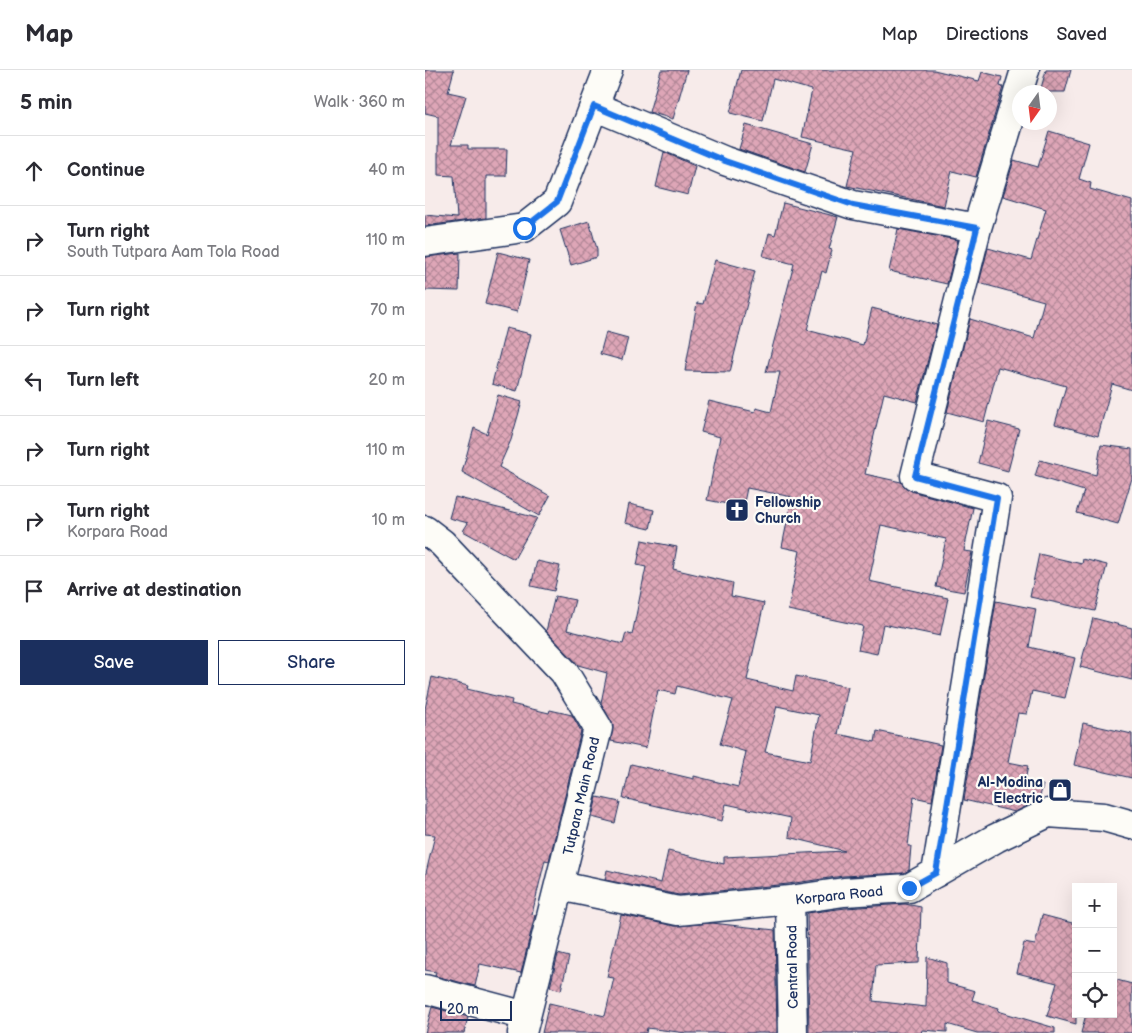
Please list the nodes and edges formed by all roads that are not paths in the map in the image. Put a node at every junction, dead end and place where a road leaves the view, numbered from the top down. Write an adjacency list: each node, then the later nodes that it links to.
1 (608, 70): 3 (street)
2 (1025, 70): 4 (street)
3 (594, 106): 4 (street); 5 (street)
4 (977, 228): 8 (street)
5 (425, 242)
6 (425, 530): 9 (street, Tutpara Main Road)
7 (1132, 825): 8 (street, Korpara Road)
8 (936, 873): 10 (street, Korpara Road)
9 (560, 886): 10 (street, Korpara Road); 12 (street, Tutpara Main Road)
10 (790, 900): 13 (street, Central Road)
11 (425, 989): 12 (street)
12 (524, 1025)
13 (793, 1033)

